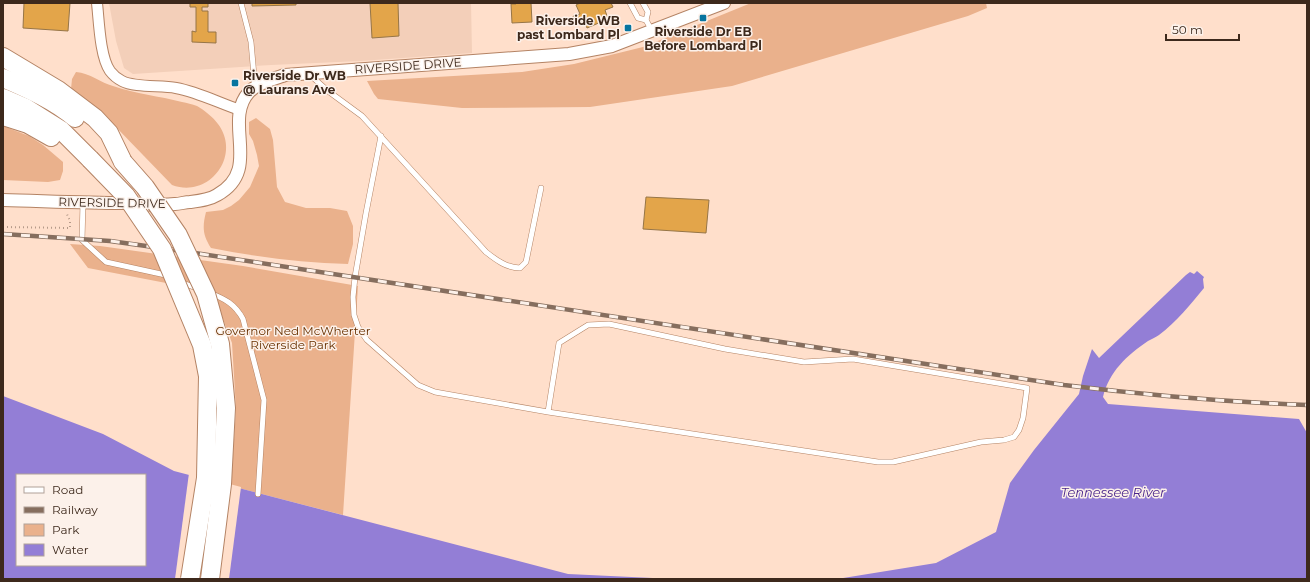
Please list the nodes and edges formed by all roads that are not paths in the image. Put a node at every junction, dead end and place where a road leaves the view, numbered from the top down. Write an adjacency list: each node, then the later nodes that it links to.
1 (97, 3): 13 (street)
2 (241, 3): 11 (lane)
3 (630, 3): 6 (lane)
4 (643, 3): 6 (lane)
5 (724, 3): 7 (street, RIVERSIDE DRIVE)
6 (646, 20): 7 (lane)
7 (652, 31): 9 (street, RIVERSIDE DRIVE)
8 (3, 57): 17 (highway)
9 (308, 74): 11 (street, RIVERSIDE DRIVE); 15 (lane)
10 (3, 78): 17 (highway)
11 (255, 88): 13 (street, RIVERSIDE DRIVE)
12 (3, 98): 16 (highway)
13 (240, 110): 20 (street, RIVERSIDE DRIVE)
14 (3, 116): 16 (highway)
15 (381, 136): 18 (lane); 21 (lane)
16 (90, 159): 23 (highway, bridge)
17 (123, 162): 24 (highway, bridge)
18 (542, 188)
19 (3, 200): 20 (street, RIVERSIDE DRIVE)
20 (83, 203): 22 (lane)
21 (548, 412): 21 (lane)
22 (258, 494)
23 (190, 579)
24 (210, 579)

